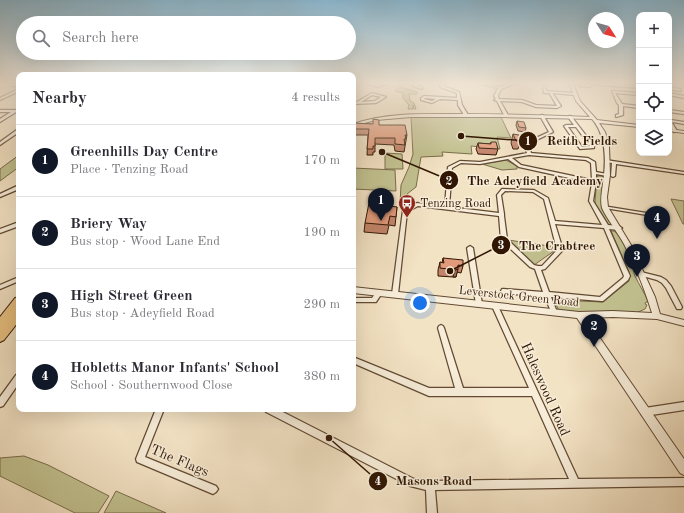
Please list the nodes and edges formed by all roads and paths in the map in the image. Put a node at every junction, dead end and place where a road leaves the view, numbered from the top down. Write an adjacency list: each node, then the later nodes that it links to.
1 (462, 107): 10 (street)
2 (501, 107): 11 (street)
3 (584, 107): 15 (street)
4 (621, 107): 13 (street)
5 (0, 111): 6 (street)
6 (16, 111)
7 (672, 111): 9 (street)
8 (16, 112): 17 (street)
9 (684, 113)
10 (466, 115): 11 (street); 18 (street)
11 (506, 115): 12 (street)
12 (542, 116): 14 (street); 29 (street)
13 (617, 116)
14 (570, 117): 15 (street); 21 (street)
15 (595, 119): 22 (street); 32 (street)
16 (356, 120): 18 (street)
17 (0, 121)
18 (361, 122): 20 (street)
19 (684, 122): 24 (street)
20 (356, 124)
21 (577, 126): 28 (street); 28 (street)
22 (636, 126)
23 (672, 130): 24 (street)
24 (675, 131): 26 (street)
25 (16, 132): 27 (street)
26 (684, 132)
27 (0, 144)
28 (581, 148): 31 (street)
29 (529, 154): 30 (street); 31 (street)
30 (509, 158): 36 (street); 39 (street)
31 (588, 160): 33 (street)
32 (610, 162): 34 (street); 35 (street)
33 (594, 173): 35 (street); 36 (street)
34 (684, 173)
35 (610, 176): 40 (street)
36 (594, 182): 45 (street)
37 (16, 188): 38 (street)
38 (0, 196)
39 (447, 207): 41 (street); 56 (street)
40 (606, 207): 42 (street); 46 (street)
41 (502, 215): 43 (street); 49 (street)
42 (653, 215)
43 (552, 222): 45 (street); 49 (street)
44 (16, 225): 47 (street)
45 (606, 227): 46 (street); 57 (street)
46 (619, 228): 50 (street)
47 (0, 231)
48 (470, 248): 59 (street)
49 (537, 268): 57 (street)
50 (641, 274): 62 (street); 67 (street)
51 (16, 280): 52 (street)
52 (0, 287)
53 (356, 290): 55 (street, Leverstock Green Road)
54 (504, 291): 57 (street)
55 (379, 293): 56 (street, Leverstock Green Road); 58 (street, Leverstock Green Road)
56 (395, 294): 59 (street, Leverstock Green Road)
57 (547, 294): 64 (street)
58 (356, 300)
59 (479, 304): 61 (street, Leverstock Green Road)
60 (16, 305): 69 (main road)
61 (495, 306): 64 (street, Leverstock Green Road); 75 (street, Haleswood Road)
62 (679, 307)
63 (16, 309): 69 (street)
64 (554, 312): 65 (street, Leverstock Green Road)
65 (580, 315): 67 (street, Leverstock Green Road); 80 (street)
66 (16, 316): 69 (main road)
67 (657, 316): 68 (street, Leverstock Green Road)
68 (684, 323)
69 (4, 325): 71 (main road)
70 (441, 328): 74 (street)
71 (0, 337)
72 (356, 361): 74 (street)
73 (16, 381): 76 (street)
74 (460, 392): 75 (street)
75 (533, 392): 82 (street, Haleswood Road)
76 (0, 403)
77 (684, 406): 80 (street)
78 (159, 412): 85 (street, The Flags)
79 (276, 412): 84 (street)
80 (645, 412): 81 (street)
81 (684, 469)
82 (575, 482): 83 (street); 84 (street)
83 (684, 482)
84 (430, 486): 86 (street)
85 (214, 489)
86 (432, 513)

